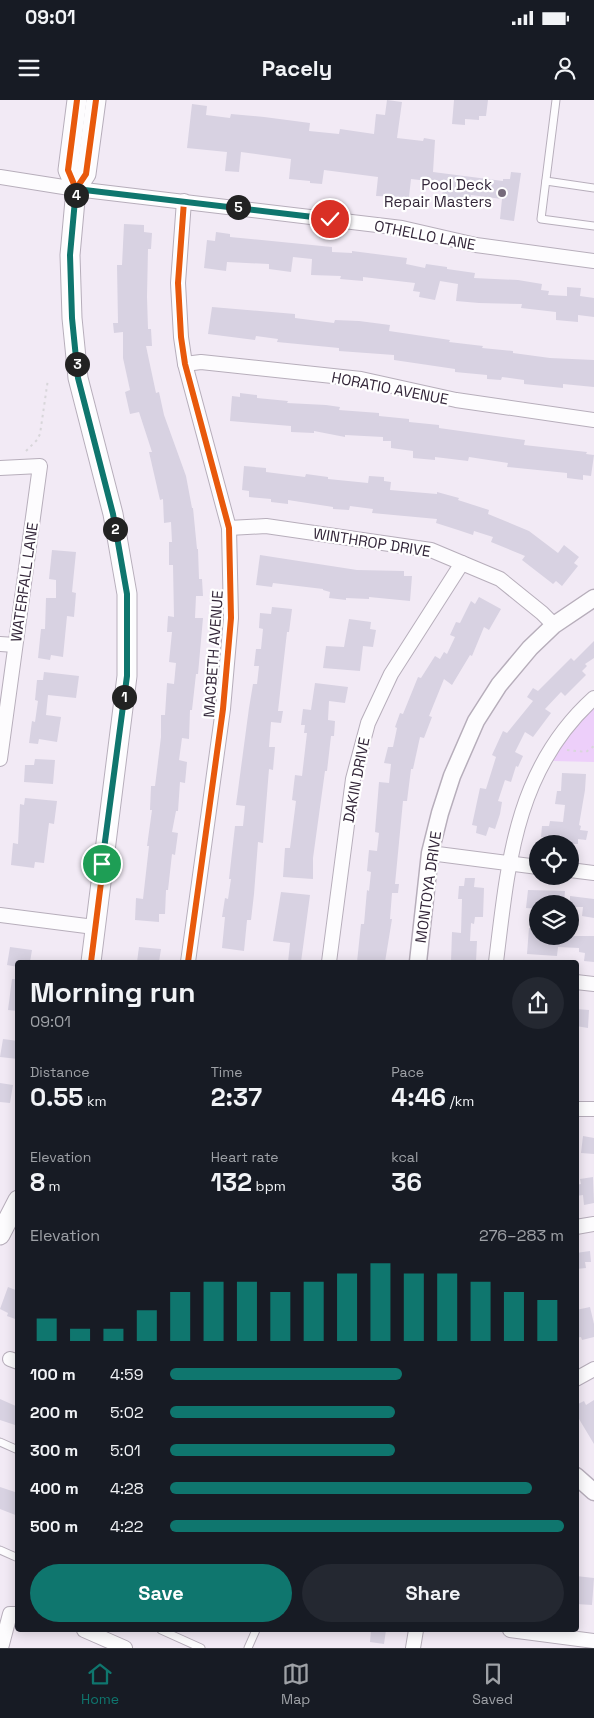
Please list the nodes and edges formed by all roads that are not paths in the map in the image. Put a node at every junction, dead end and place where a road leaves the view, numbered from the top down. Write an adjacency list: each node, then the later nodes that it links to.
1 (77, 100): 7 (main road)
2 (96, 100): 7 (main road)
3 (556, 100): 5 (lane)
4 (0, 177): 7 (street, OTHELLO LANE)
5 (546, 180): 6 (lane); 9 (lane)
6 (594, 188)
7 (76, 189): 8 (street, OTHELLO LANE); 28 (main road)
8 (184, 201): 10 (street, OTHELLO LANE); 11 (street, MACBETH AVENUE)
9 (594, 226)
10 (594, 261)
11 (185, 364): 12 (street, HORATIO AVENUE); 14 (street, MACBETH AVENUE)
12 (594, 420)
13 (0, 468): 19 (street, WATERFALL LANE)
14 (229, 528): 15 (street, WINTHROP DRIVE); 30 (street, MACBETH AVENUE)
15 (462, 563): 17 (street, WINTHROP DRIVE); 31 (street, DAKIN DRIVE)
16 (594, 598): 17 (street, MONTOYA DRIVE)
17 (554, 625): 22 (street, MONTOYA DRIVE)
18 (0, 644): 19 (street)
19 (15, 645): 21 (street, WATERFALL LANE)
20 (594, 698): 23 (street)
21 (0, 759)
22 (430, 853): 23 (street); 32 (street, MONTOYA DRIVE)
23 (509, 863): 24 (street); 33 (street)
24 (529, 866)
25 (579, 871): 26 (street)
26 (594, 873)
27 (0, 914): 28 (street)
28 (94, 927): 29 (main road)
29 (91, 960)
30 (188, 960)
31 (329, 960)
32 (418, 960)
33 (496, 960)
34 (579, 982): 35 (street)
35 (594, 984)
36 (579, 1109): 37 (street)
37 (594, 1109)
38 (15, 1206): 41 (main road)
39 (594, 1224): 40 (street)
40 (579, 1226)
41 (0, 1235)
42 (594, 1369): 43 (street)
43 (579, 1377)
44 (0, 1442): 45 (lane)
45 (15, 1449)
46 (579, 1479): 47 (street)
47 (594, 1492)
48 (0, 1550): 49 (lane)
49 (15, 1557)
50 (14, 1614): 57 (street)
51 (89, 1632): 58 (street)
52 (165, 1632): 59 (lane)
53 (255, 1632): 60 (lane)
54 (416, 1632): 61 (street)
55 (525, 1632): 56 (street)
56 (594, 1641)
57 (1, 1648)
58 (125, 1648)
59 (201, 1648)
60 (248, 1648)
61 (414, 1648)

